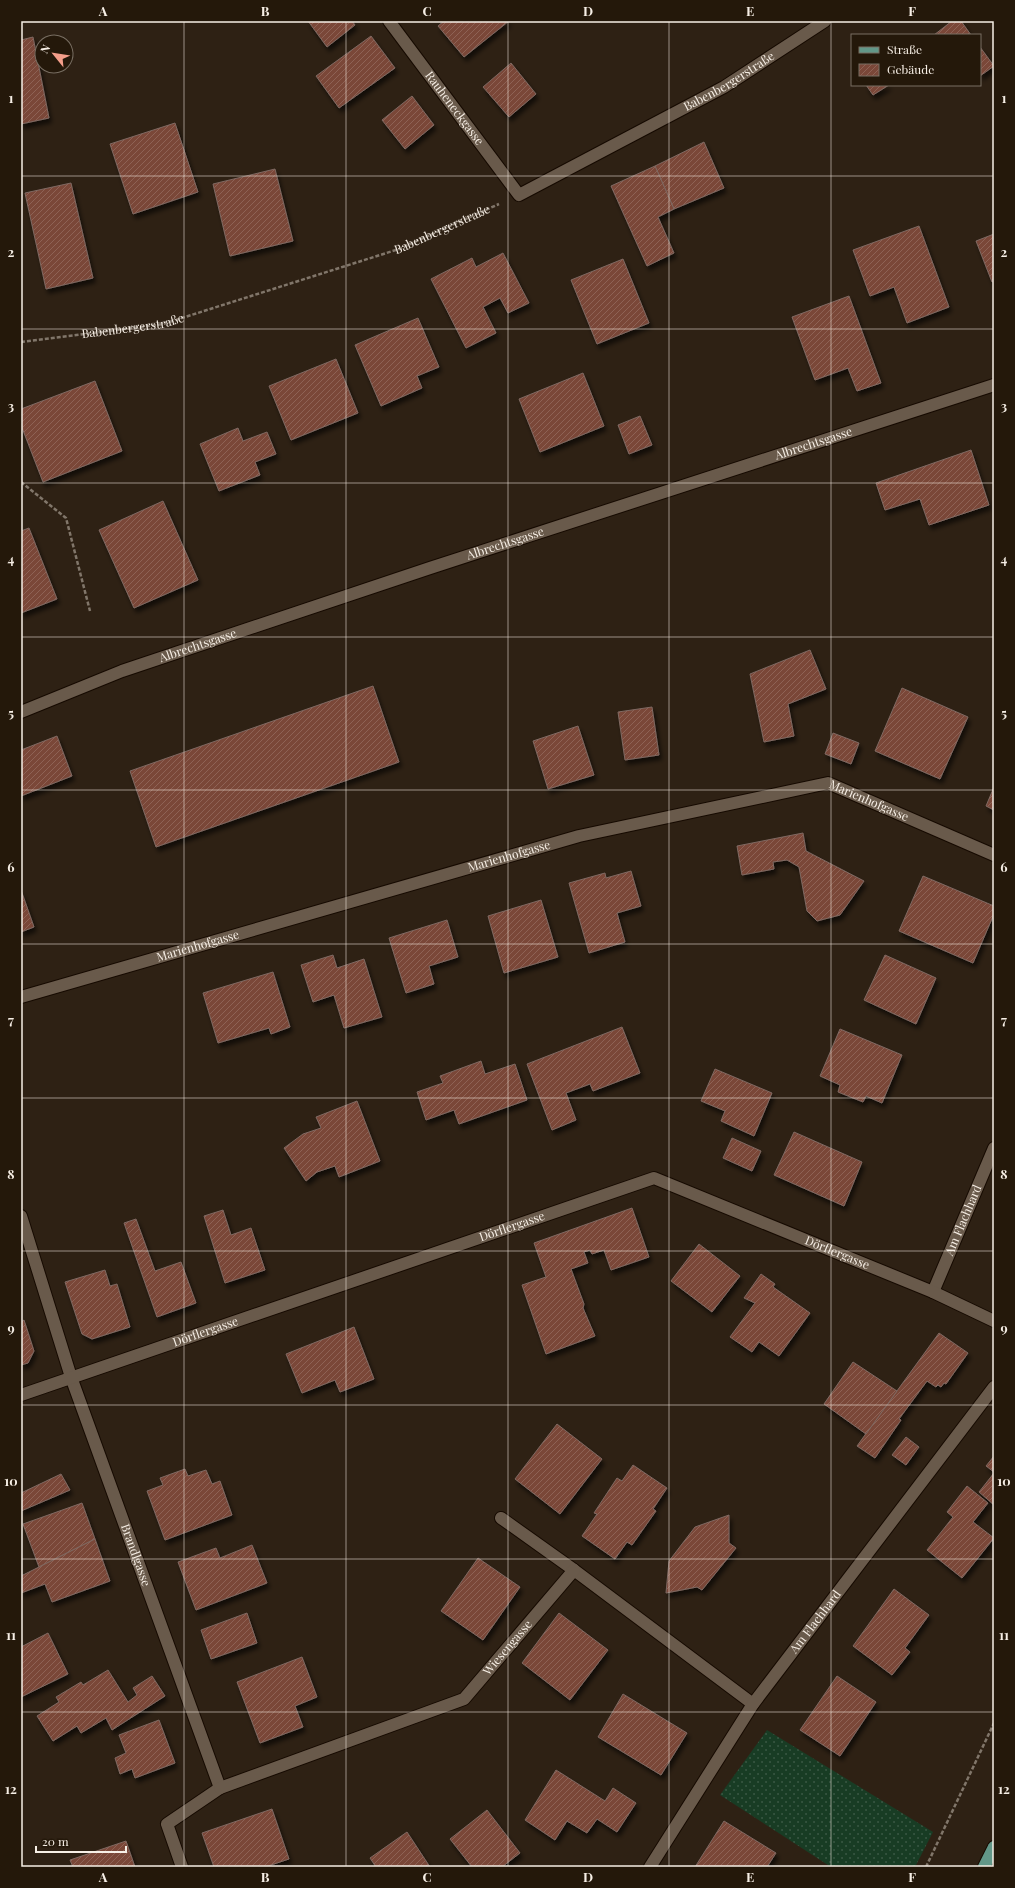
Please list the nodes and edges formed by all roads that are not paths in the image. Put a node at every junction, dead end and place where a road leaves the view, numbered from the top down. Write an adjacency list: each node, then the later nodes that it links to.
1 (390, 21): 3 (street, Rauheneckgasse)
2 (825, 21): 3 (street, Babenbergerstraße)
3 (519, 195)
4 (994, 385): 5 (street, Albrechtsgasse)
5 (21, 712)
6 (994, 856): 7 (street, Marienhofgasse)
7 (21, 997)
8 (994, 1148): 10 (street, Am Flachhard)
9 (21, 1216): 12 (street, Brandlgasse)
10 (933, 1292): 11 (street, Dörflergasse); 12 (street, Dörflergasse)
11 (994, 1321)
12 (71, 1377): 14 (street, Dörflergasse); 18 (street, Brandlgasse)
13 (994, 1387): 17 (street, Am Flachhard)
14 (21, 1395)
15 (501, 1518): 16 (street)
16 (574, 1570): 17 (street); 18 (street, Wiesengasse)
17 (753, 1704): 21 (street, Am Flachhard)
18 (220, 1788): 20 (street)
19 (994, 1847): 22 (main road)
20 (182, 1867)
21 (650, 1867)
22 (984, 1867)

